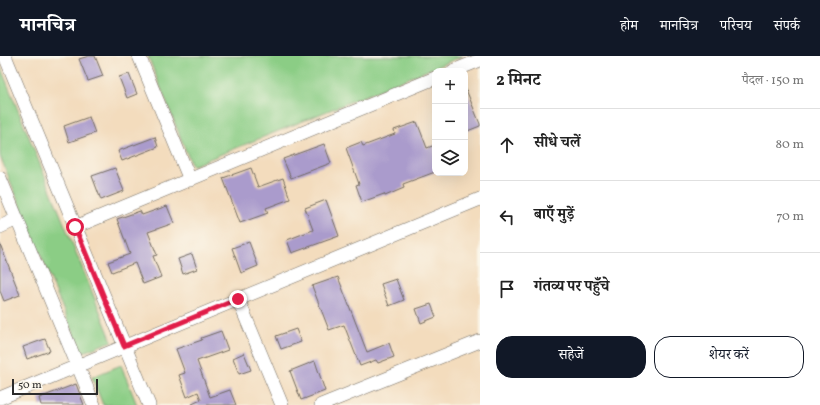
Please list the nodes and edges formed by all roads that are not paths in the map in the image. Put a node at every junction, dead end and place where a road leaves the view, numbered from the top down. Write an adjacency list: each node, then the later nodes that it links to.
1 (5, 56): 11 (street)
2 (139, 56): 7 (street)
3 (480, 60): 4 (street)
4 (460, 68)
5 (432, 79): 7 (street)
6 (0, 178): 9 (street)
7 (190, 180): 11 (street)
8 (480, 199): 12 (street)
9 (17, 219): 10 (street); 15 (street)
10 (0, 227)
11 (75, 227): 14 (street)
12 (238, 299): 14 (street); 19 (street)
13 (480, 341): 20 (street)
14 (124, 346): 15 (street); 18 (street)
15 (78, 366): 16 (street); 17 (street)
16 (0, 398)
17 (94, 405)
18 (149, 405)
19 (282, 405)
20 (321, 405)

